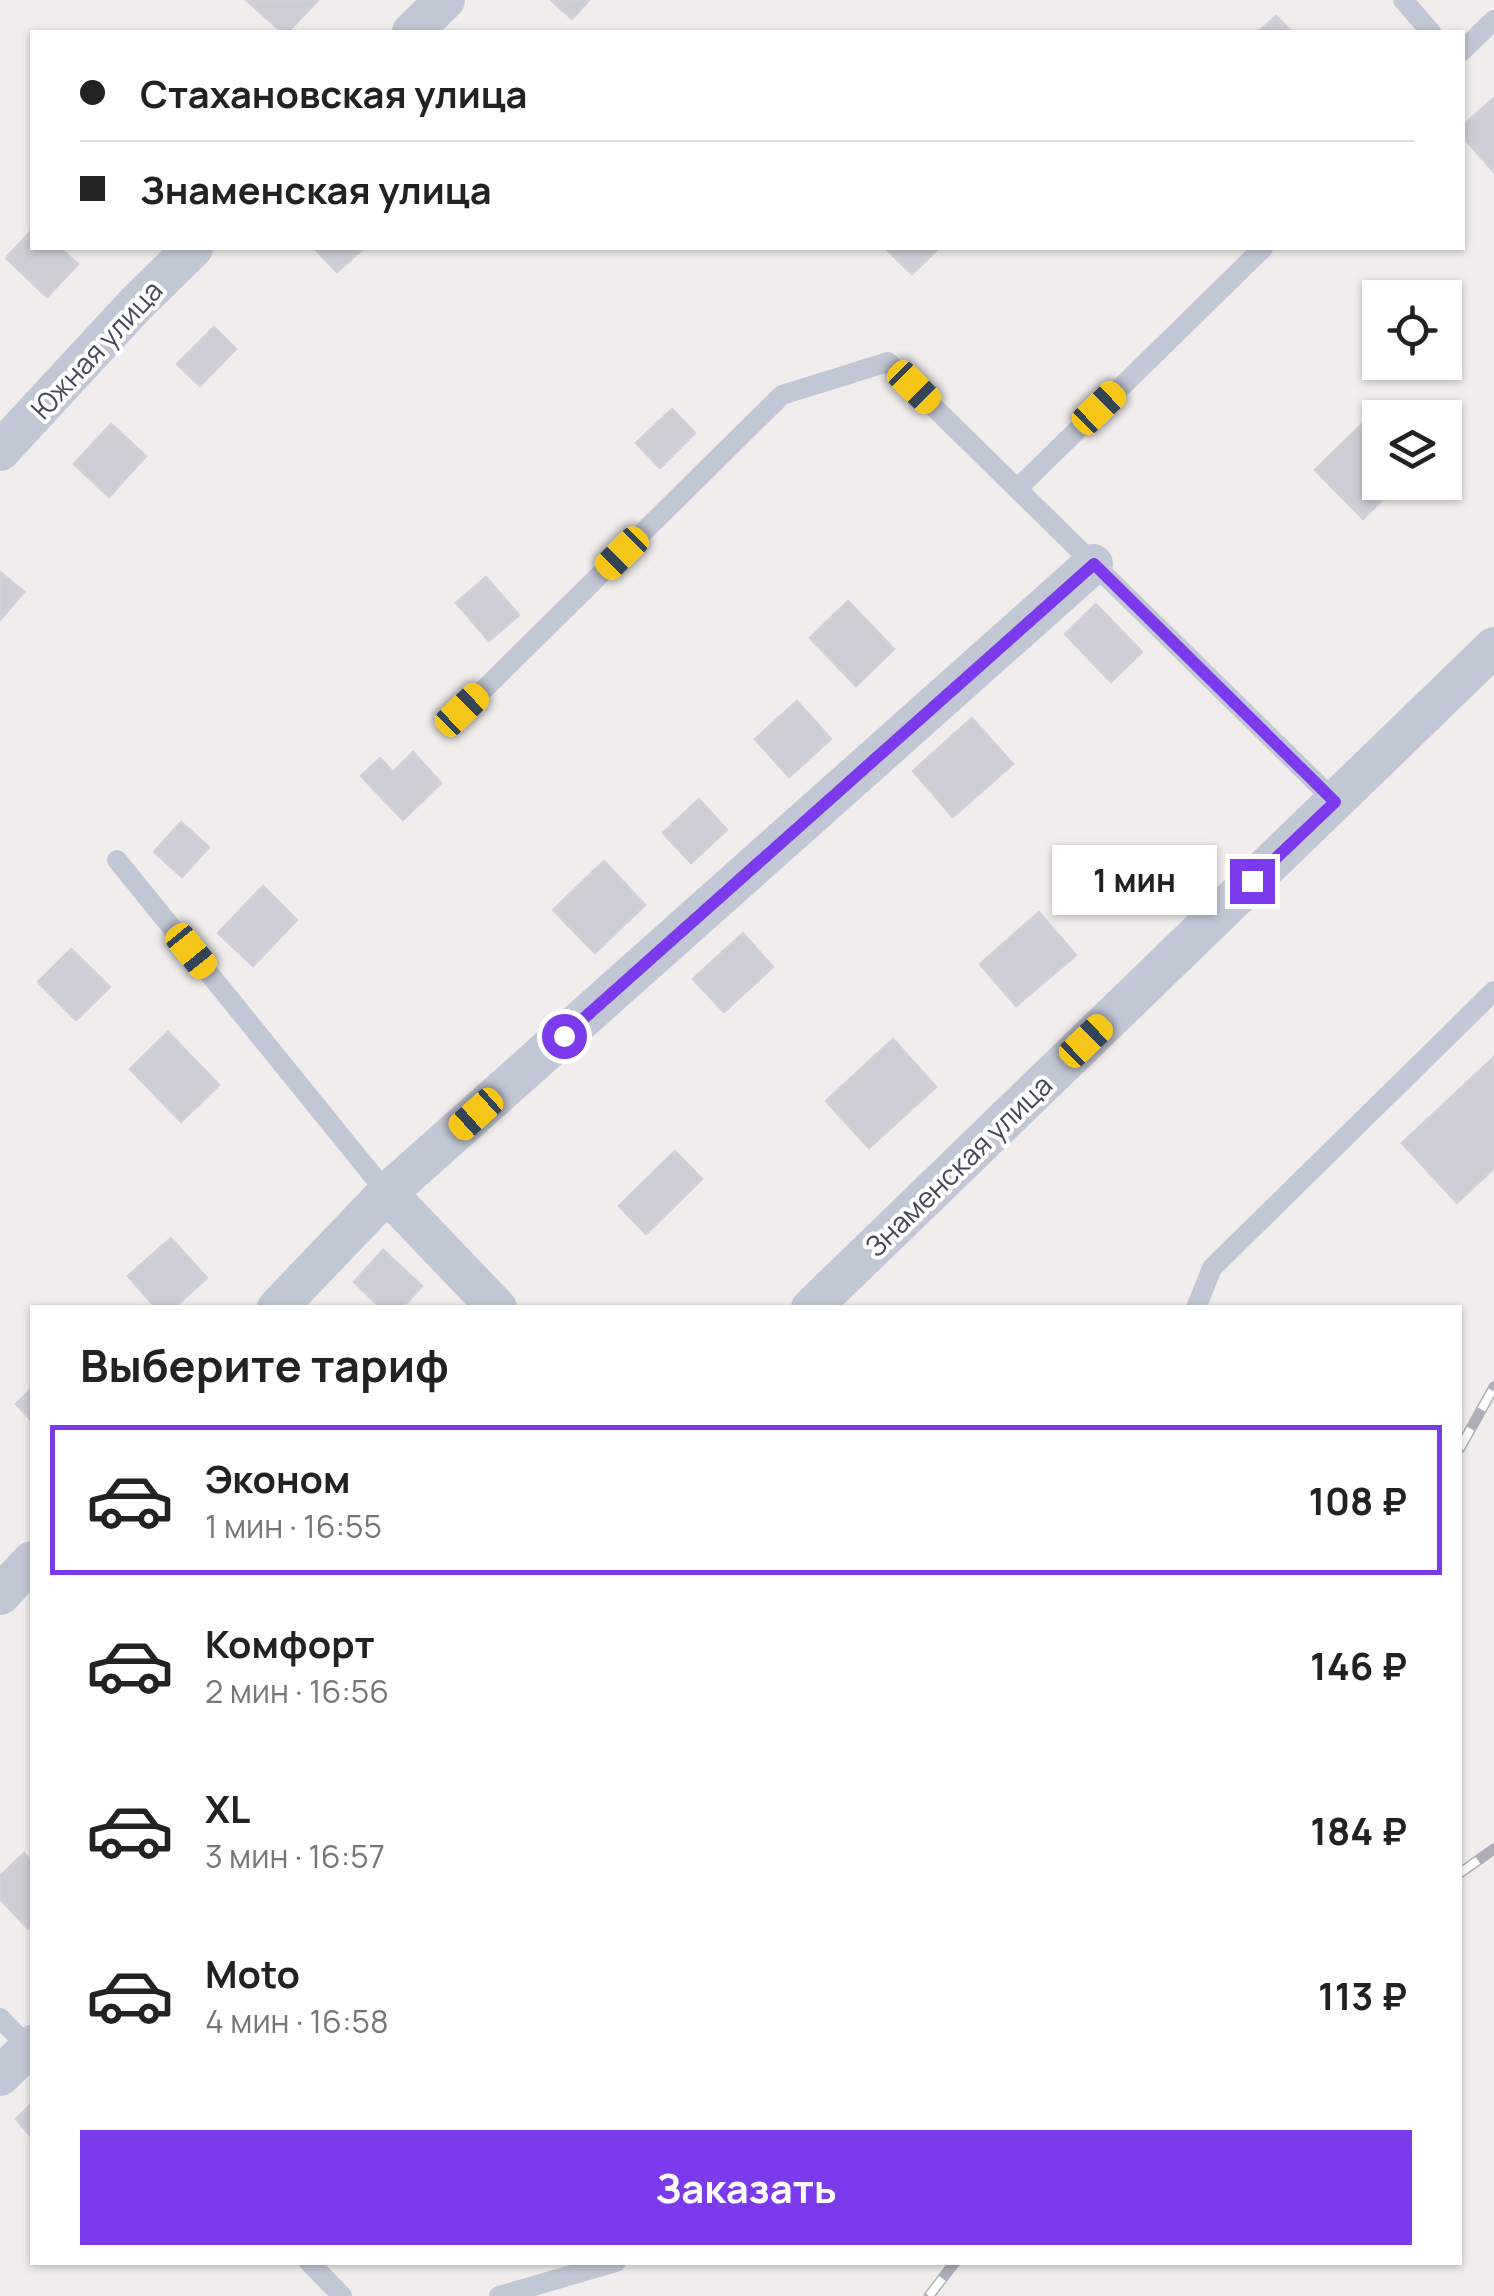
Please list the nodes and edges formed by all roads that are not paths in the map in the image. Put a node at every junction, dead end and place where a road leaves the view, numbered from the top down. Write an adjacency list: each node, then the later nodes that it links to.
1 (445, 0): 4 (street)
2 (1403, 0): 5 (lane)
3 (1491, 28): 6 (lane)
4 (414, 30)
5 (1430, 30)
6 (1465, 49)
7 (191, 250): 9 (street, Южная улица)
8 (1261, 250): 10 (lane)
9 (0, 451)
10 (1017, 489): 11 (lane); 13 (lane)
11 (1094, 564): 14 (lane); 17 (street)
12 (1494, 648): 14 (street, Знаменская улица)
13 (462, 710)
14 (1335, 802): 20 (street, Знаменская улица)
15 (117, 860): 17 (lane)
16 (1494, 991): 21 (lane)
17 (388, 1193): 18 (street); 19 (street)
18 (280, 1305)
19 (494, 1305)
20 (814, 1305)
21 (1197, 1305)
22 (30, 1564): 23 (street)
23 (0, 1595)
24 (0, 2018): 25 (lane)
25 (30, 2046)
26 (30, 2048): 27 (street)
27 (0, 2076)
28 (312, 2265): 30 (lane)
29 (606, 2265): 31 (lane)
30 (342, 2296)
31 (500, 2296)

